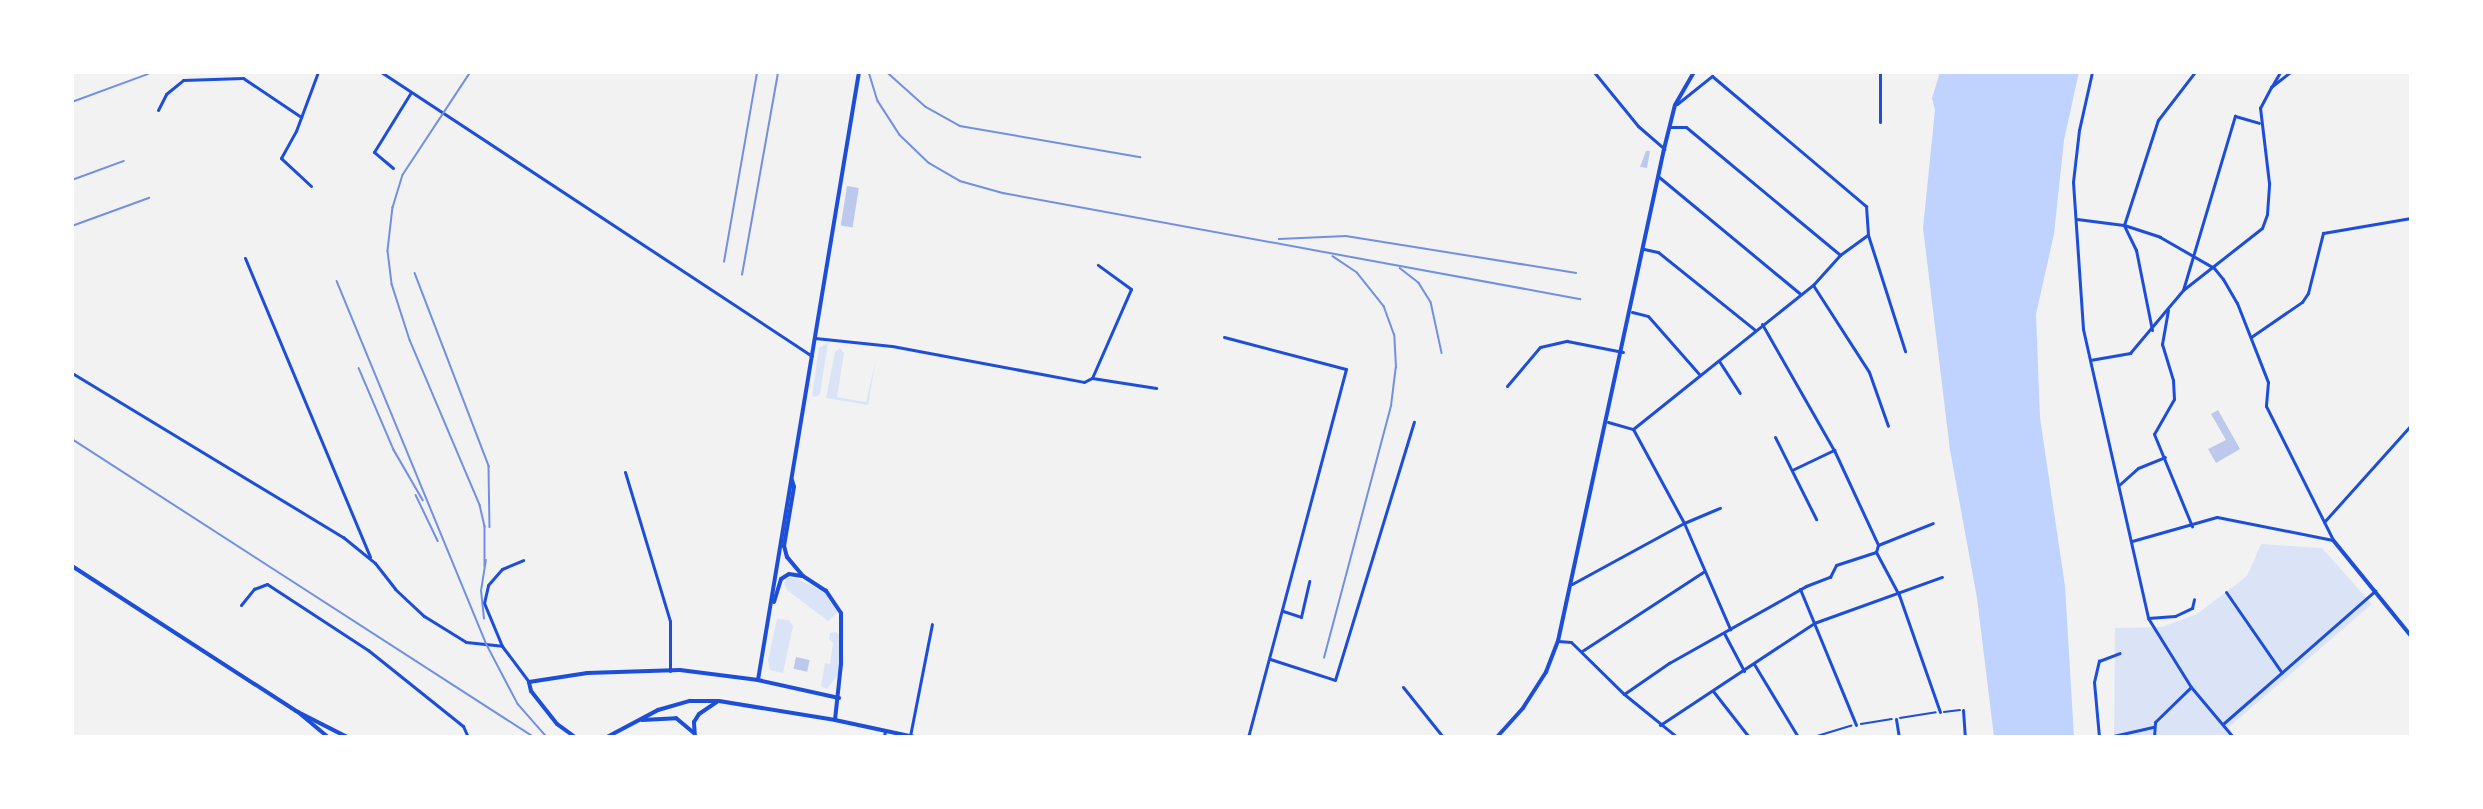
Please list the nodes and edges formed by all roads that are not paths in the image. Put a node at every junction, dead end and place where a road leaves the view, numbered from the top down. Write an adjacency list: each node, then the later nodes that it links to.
1 (318, 72): 17 (street)
2 (381, 72): 14 (street)
3 (859, 72): 45 (main road)
4 (1593, 72): 21 (street)
5 (1694, 72): 15 (main road)
6 (1880, 72): 18 (street)
7 (2092, 72): 12 (street)
8 (2096, 72): 12 (street)
9 (2195, 72): 27 (street)
10 (2280, 72): 13 (street)
11 (2290, 72): 13 (street)
12 (2091, 77): 26 (street)
13 (2271, 87): 19 (street)
14 (411, 92): 22 (street); 48 (street)
15 (1675, 105): 20 (main road); 28 (street)
16 (158, 110): 17 (street)
17 (301, 117): 24 (street)
18 (1880, 122)
19 (2259, 123): 30 (street); 34 (street)
20 (1671, 127): 21 (main road); 31 (street)
21 (1664, 149): 23 (main road)
22 (393, 168)
23 (1659, 177): 29 (main road); 37 (street)
24 (311, 186)
25 (2411, 218): 44 (street)
26 (2077, 219): 27 (street); 49 (street)
27 (2124, 225): 30 (street); 42 (street)
28 (1868, 235): 31 (street); 46 (street)
29 (1644, 249): 39 (main road); 41 (street)
30 (2191, 254): 34 (street); 36 (street)
31 (1840, 255): 35 (street)
32 (245, 258): 79 (street)
33 (1098, 265): 53 (street)
34 (2214, 268): 36 (street); 44 (street)
35 (1813, 285): 37 (street); 60 (street)
36 (2183, 290): 38 (street)
37 (1799, 293): 40 (street)
38 (2168, 309): 42 (street); 64 (street)
39 (1632, 312): 47 (main road); 52 (street)
40 (1762, 324): 41 (street); 63 (street)
41 (1755, 330): 50 (street)
42 (2152, 330): 49 (street)
43 (1224, 337): 94 (street)
44 (2251, 337): 71 (street)
45 (815, 338): 48 (main road); 53 (street)
46 (1905, 351)
47 (1623, 352): 54 (street); 58 (main road)
48 (812, 356): 67 (main road)
49 (2090, 360): 68 (street)
50 (1719, 361): 52 (street); 56 (street)
51 (72, 373): 79 (street)
52 (1700, 375): 61 (street)
53 (1092, 378): 55 (street)
54 (1507, 386)
55 (1156, 388)
56 (1740, 393)
57 (1414, 422): 105 (street)
58 (1608, 422): 61 (street); 86 (main road)
59 (2411, 425): 71 (street)
60 (1888, 426)
61 (1633, 429): 72 (street)
62 (1775, 437): 65 (street)
63 (1834, 450): 65 (street); 77 (street)
64 (2165, 456): 68 (street); 74 (street)
65 (1792, 471): 70 (street)
66 (625, 472): 107 (street)
67 (791, 478): 83 (main road); 92 (main road)
68 (2119, 485): 76 (street)
69 (1720, 508): 72 (street)
70 (1816, 519)
71 (2324, 522): 75 (street)
72 (1684, 523): 82 (street); 86 (street)
73 (1933, 523): 77 (street)
74 (2192, 526): 75 (street); 76 (street)
75 (2333, 540): 88 (main road)
76 (2132, 541): 95 (street)
77 (1878, 545): 78 (street)
78 (1876, 552): 87 (street); 90 (street)
79 (371, 559): 102 (street)
80 (523, 560): 102 (street)
81 (72, 566): 119 (main road)
82 (1703, 572): 98 (street); 103 (street)
83 (802, 576): 92 (main road); 116 (main road)
84 (1942, 577): 90 (street)
85 (1309, 580): 94 (street)
86 (1572, 584): 101 (main road)
87 (1800, 589): 96 (street); 98 (street)
88 (2375, 591): 100 (main road); 109 (street)
89 (2226, 592): 109 (street)
90 (1899, 595): 96 (street); 120 (street)
91 (2194, 599): 95 (street)
92 (772, 604): 110 (main road)
93 (241, 605): 134 (street)
94 (1282, 611): 105 (street)
95 (2148, 618): 113 (street)
96 (1814, 623): 106 (street); 126 (street)
97 (932, 624): 130 (street)
98 (1730, 630): 99 (street)
99 (1724, 633): 108 (street); 115 (street)
100 (2411, 636)
101 (1558, 640): 103 (street); 140 (main road)
102 (502, 646): 111 (street)
103 (1582, 651): 115 (street)
104 (2120, 653): 145 (street)
105 (1270, 659): 138 (street)
106 (1754, 664): 108 (street); 142 (street)
107 (670, 671): 110 (main road); 111 (main road)
108 (1744, 671): 114 (street)
109 (2282, 674): 124 (street)
110 (758, 680): 116 (main road)
111 (530, 682): 135 (main road)
112 (1403, 687): 139 (street)
113 (2191, 687): 124 (street); 127 (street)
114 (1713, 691): 125 (street); 141 (street)
115 (1624, 694): 125 (street)
116 (839, 698): 122 (main road)
117 (719, 701): 122 (main road); 123 (main road); 129 (main road)
118 (1963, 710): 144 (street)
119 (297, 712): 132 (main road); 133 (main road)
120 (1940, 712)
121 (1896, 719): 143 (street)
122 (835, 720): 128 (main road)
123 (635, 721): 129 (main road); 136 (main road)
124 (2224, 723): 148 (street)
125 (1660, 725): 131 (street)
126 (1856, 725)
127 (2153, 727): 146 (street); 147 (street)
128 (885, 731): 130 (main road); 137 (street)
129 (694, 735)
130 (912, 736)
131 (1674, 736)
132 (328, 737)
133 (347, 737)
134 (468, 737)
135 (575, 737)
136 (607, 737)
137 (884, 737)
138 (1248, 737)
139 (1443, 737)
140 (1497, 737)
141 (1749, 737)
142 (1798, 737)
143 (1899, 737)
144 (1965, 737)
145 (2099, 737)
146 (2109, 737)
147 (2154, 737)
148 (2233, 737)

